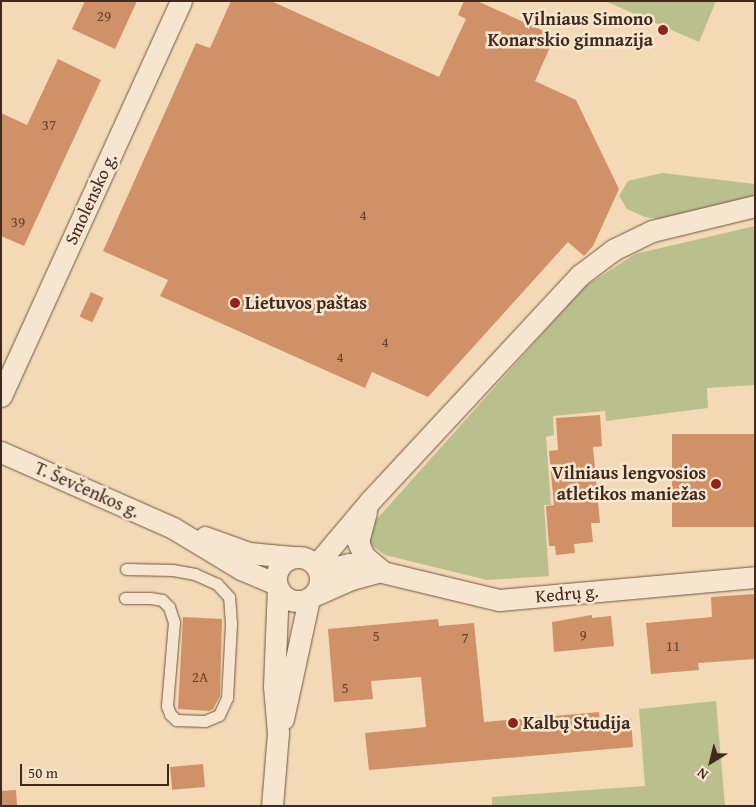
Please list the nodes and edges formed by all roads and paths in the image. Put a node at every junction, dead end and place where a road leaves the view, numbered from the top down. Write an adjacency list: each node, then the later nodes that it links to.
1 (181, 1): 3 (street, Smolensko g.)
2 (755, 206): 5 (street)
3 (1, 396)
4 (1, 452): 6 (street, T. Ševčenkos g.)
5 (370, 501): 7 (street); 8 (street); 10 (street, Kedrų g.)
6 (172, 528): 7 (street, T. Ševčenkos g.); 12 (street, T. Ševčenkos g.)
7 (294, 557): 8 (street); 12 (street)
8 (318, 568): 10 (street, Kedrų g.); 13 (street)
9 (126, 569): 14 (lane)
10 (382, 571): 11 (street, Kedrų g.); 13 (street, Kedrų g.)
11 (755, 577)
12 (277, 586): 13 (street); 15 (street)
13 (311, 597): 15 (street)
14 (125, 598)
15 (278, 733): 16 (street)
16 (272, 806)

